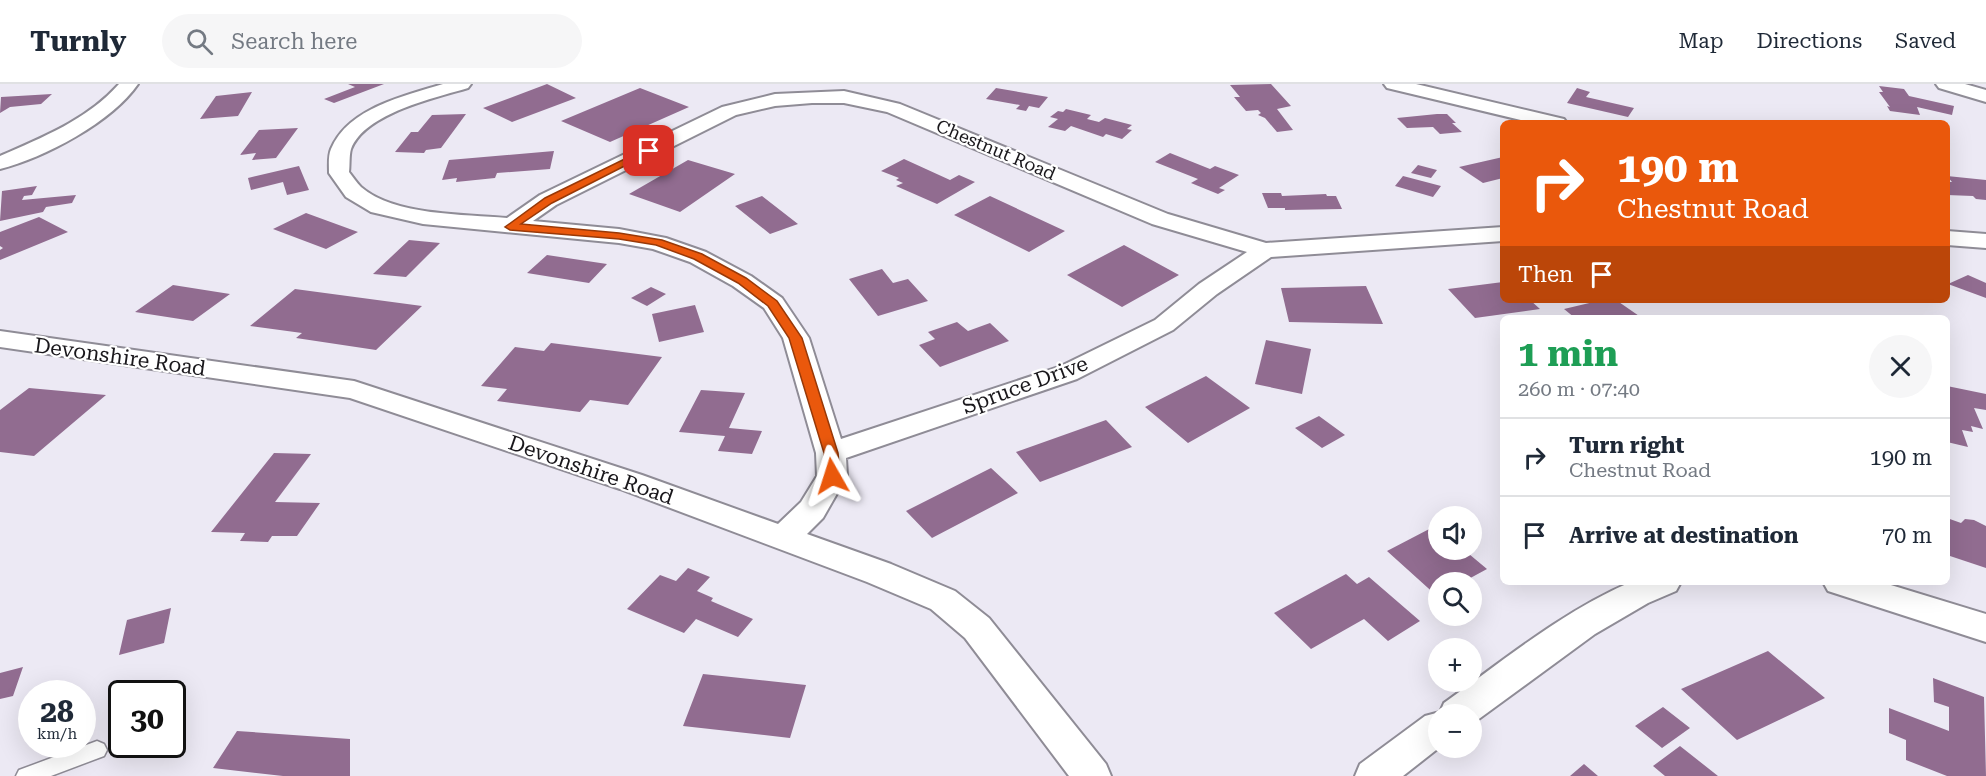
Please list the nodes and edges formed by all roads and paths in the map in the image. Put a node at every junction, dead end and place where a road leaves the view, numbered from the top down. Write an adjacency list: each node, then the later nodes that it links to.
1 (129, 84): 7 (street)
2 (462, 84): 8 (street)
3 (1393, 84): 6 (street)
4 (1945, 84): 5 (street)
5 (1986, 96)
6 (1545, 120)
7 (0, 163)
8 (510, 227): 12 (street, Chestnut Road); 14 (street)
9 (1500, 234): 12 (street, Chestnut Road)
10 (1950, 238): 11 (street)
11 (1986, 241)
12 (1265, 250): 14 (street, Spruce Drive)
13 (0, 339): 15 (street, Devonshire Road)
14 (831, 453): 15 (street)
15 (782, 539): 23 (street, Devonshire Road)
16 (1656, 585): 19 (street)
17 (1850, 585): 18 (street)
18 (1986, 628)
19 (1471, 704)
20 (1428, 736): 24 (street)
21 (97, 750): 22 (lane)
22 (26, 776)
23 (1092, 776)
24 (1374, 776)

